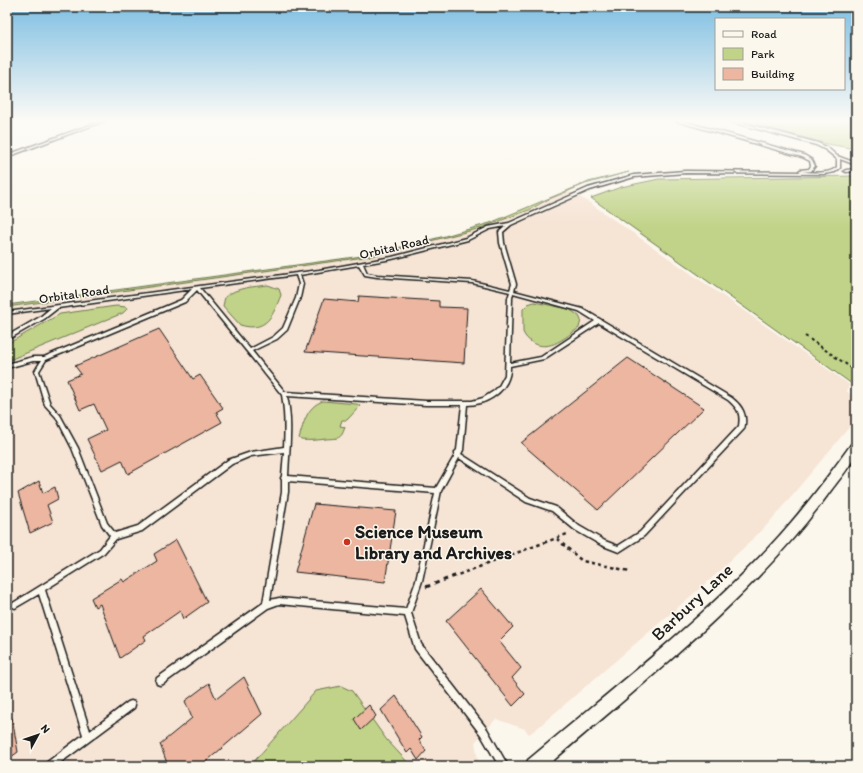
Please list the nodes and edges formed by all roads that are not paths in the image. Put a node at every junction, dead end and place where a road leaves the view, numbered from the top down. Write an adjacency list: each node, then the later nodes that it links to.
1 (803, 156): 6 (lane)
2 (836, 156): 3 (lane); 6 (lane)
3 (856, 164)
4 (856, 170): 5 (lane)
5 (846, 171)
6 (774, 172): 7 (lane, Orbital Road)
7 (510, 224): 8 (lane, Orbital Road); 11 (lane)
8 (360, 265): 9 (lane, Orbital Road); 11 (lane)
9 (298, 274): 10 (lane, Orbital Road); 16 (lane)
10 (197, 287): 12 (lane, Orbital Road); 16 (lane); 17 (lane)
11 (511, 291): 14 (lane); 18 (lane)
12 (56, 306): 13 (lane, Orbital Road); 15 (lane)
13 (7, 313)
14 (598, 320): 18 (lane); 24 (lane)
15 (7, 338)
16 (249, 351): 20 (lane)
17 (44, 359): 19 (lane); 27 (lane)
18 (508, 365): 21 (lane)
19 (7, 366)
20 (284, 394): 21 (lane); 23 (lane)
21 (465, 403): 24 (lane)
22 (856, 446): 37 (street, Barbury Lane)
23 (286, 449): 25 (lane); 27 (lane)
24 (458, 454): 26 (lane)
25 (284, 478): 26 (lane); 30 (lane)
26 (438, 491): 31 (lane)
27 (114, 536): 28 (lane)
28 (41, 589): 29 (lane); 34 (lane)
29 (15, 605)
30 (266, 605): 31 (lane); 32 (lane)
31 (408, 613): 36 (lane)
32 (160, 681)
33 (131, 705): 34 (lane)
34 (88, 737): 35 (lane)
35 (49, 766)
36 (504, 766)
37 (534, 766)

